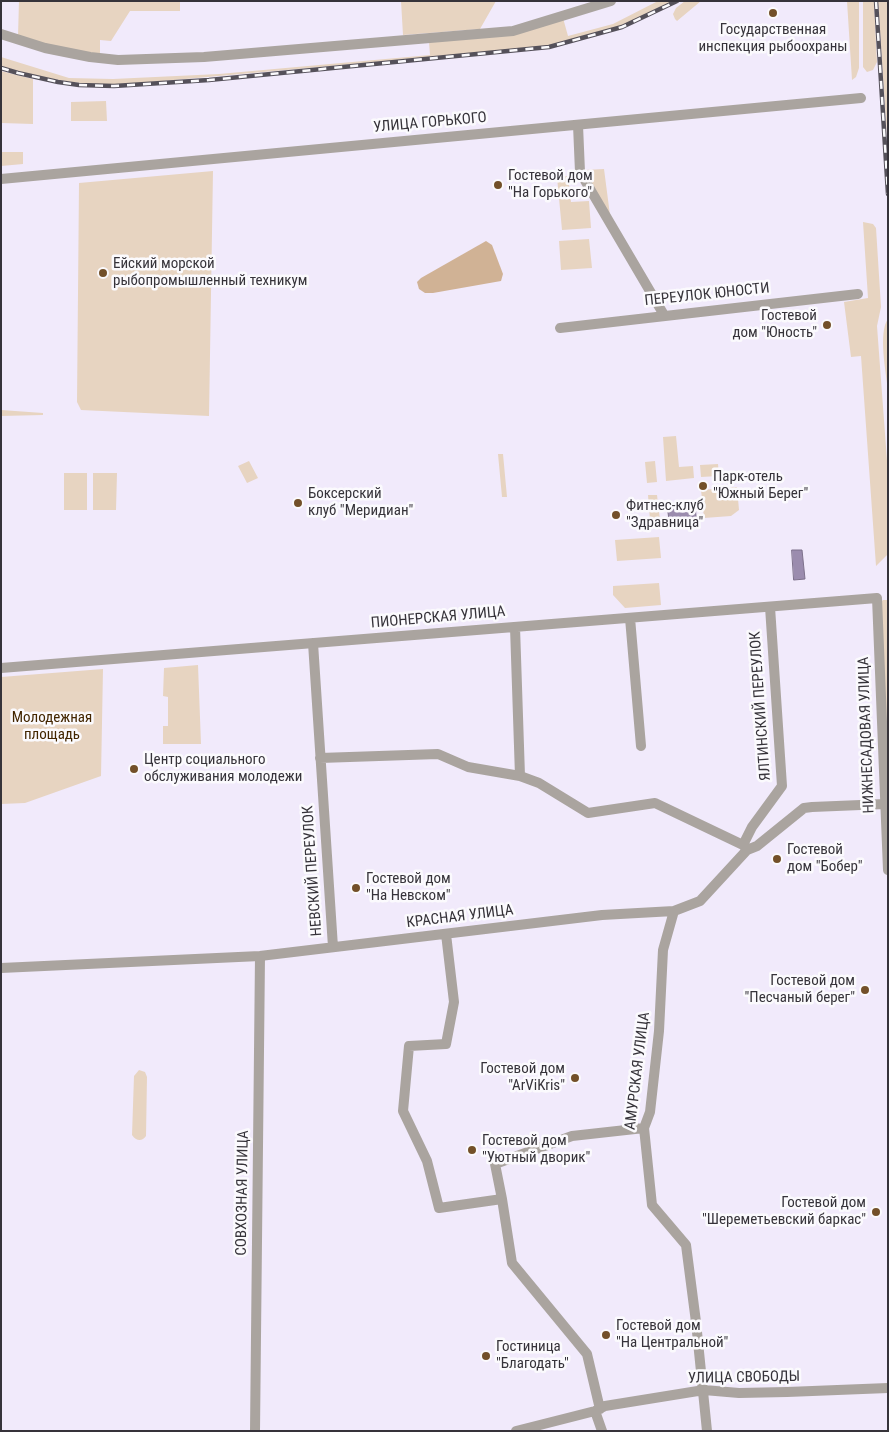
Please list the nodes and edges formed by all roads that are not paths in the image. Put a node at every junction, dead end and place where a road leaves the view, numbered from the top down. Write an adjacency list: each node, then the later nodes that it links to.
1 (611, 1): 2 (street)
2 (1, 34)
3 (861, 98): 4 (street, УЛИЦА ГОРЬКОГО)
4 (578, 124): 5 (street, УЛИЦА ГОРЬКОГО); 7 (street)
5 (1, 179)
6 (858, 294): 7 (street, ПЕРЕУЛОК ЮНОСТИ)
7 (664, 315): 8 (street, ПЕРЕУЛОК ЮНОСТИ)
8 (560, 328)
9 (876, 598): 10 (street, ПИОНЕРСКАЯ УЛИЦА); 18 (street, НИЖНЕСАДОВАЯ УЛИЦА)
10 (770, 607): 11 (street, ПИОНЕРСКАЯ УЛИЦА); 19 (street, ЯЛТИНСКИЙ ПЕРЕУЛОК)
11 (630, 618): 12 (street, ПИОНЕРСКАЯ УЛИЦА); 15 (street)
12 (515, 627): 13 (street, ПИОНЕРСКАЯ УЛИЦА); 17 (street)
13 (313, 643): 14 (street, ПИОНЕРСКАЯ УЛИЦА); 16 (street, НЕВСКИЙ ПЕРЕУЛОК)
14 (1, 668)
15 (642, 746)
16 (320, 758): 17 (street); 23 (street, НЕВСКИЙ ПЕРЕУЛОК)
17 (520, 776): 19 (street)
18 (885, 804): 19 (street, КРАСНАЯ УЛИЦА); 20 (street, НИЖНЕСАДОВАЯ УЛИЦА)
19 (745, 848): 21 (street, КРАСНАЯ УЛИЦА)
20 (888, 870)
21 (674, 911): 22 (street, КРАСНАЯ УЛИЦА); 26 (street, АМУРСКАЯ УЛИЦА)
22 (446, 934): 23 (street, КРАСНАЯ УЛИЦА); 27 (street)
23 (333, 947): 24 (street, КРАСНАЯ УЛИЦА)
24 (260, 956): 25 (street, КРАСНАЯ УЛИЦА); 31 (street, СОВХОЗНАЯ УЛИЦА)
25 (1, 968)
26 (644, 1128): 27 (street); 29 (street, АМУРСКАЯ УЛИЦА)
27 (502, 1199): 30 (street)
28 (888, 1388): 29 (street, УЛИЦА СВОБОДЫ)
29 (704, 1390): 30 (street, УЛИЦА СВОБОДЫ); 34 (street, АМУРСКАЯ УЛИЦА)
30 (597, 1410): 32 (street, УЛИЦА СВОБОДЫ); 33 (street)
31 (255, 1431)
32 (516, 1431)
33 (602, 1431)
34 (707, 1431)

